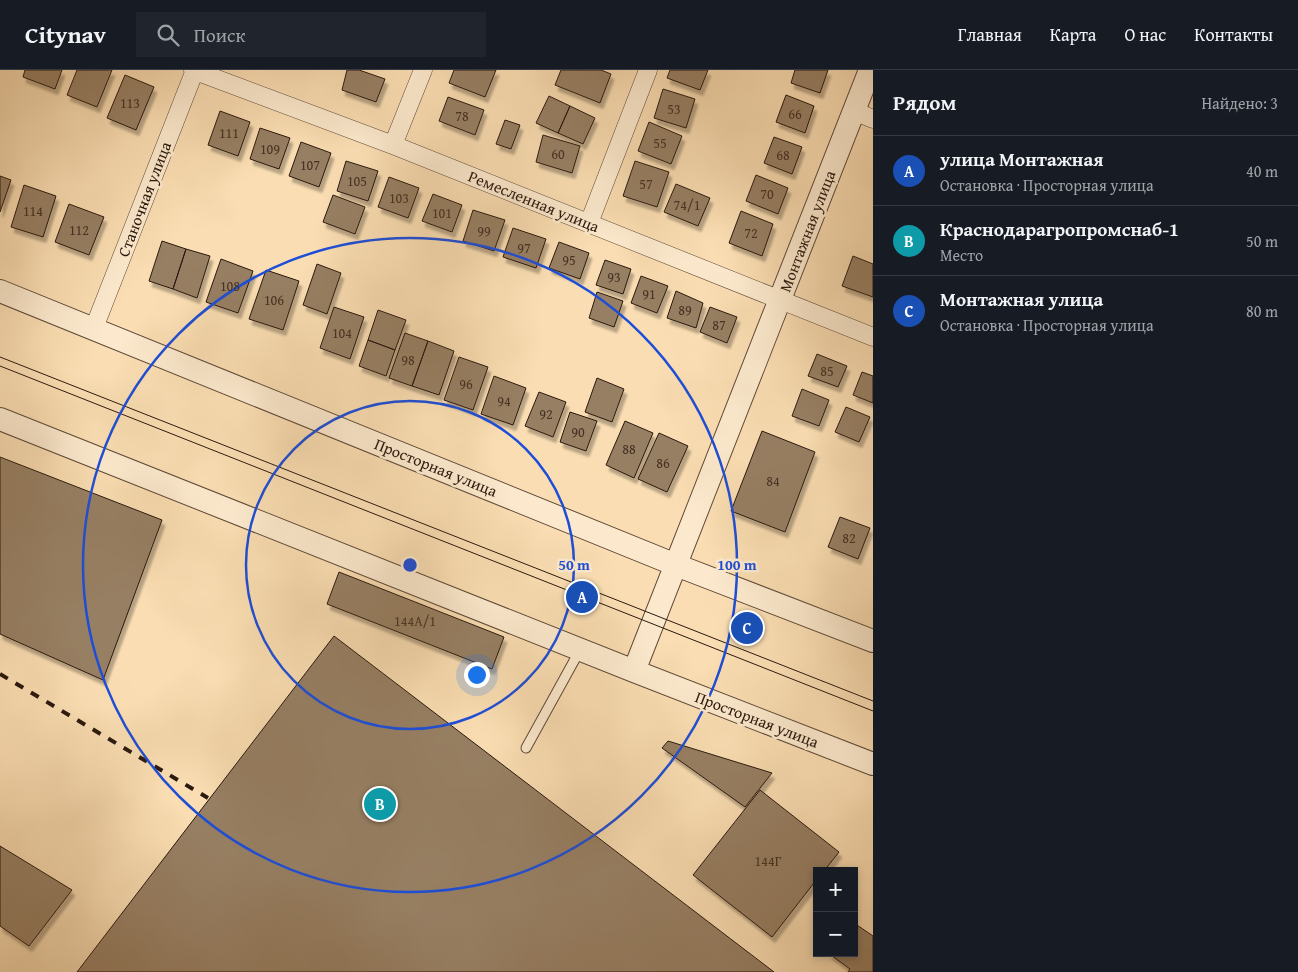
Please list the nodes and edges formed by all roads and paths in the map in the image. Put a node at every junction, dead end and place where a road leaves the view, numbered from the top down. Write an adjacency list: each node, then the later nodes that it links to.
1 (194, 70): 6 (street, Ремесленная улица); 10 (street, Станочная улица)
2 (423, 70): 6 (street)
3 (648, 70): 7 (street)
4 (870, 70): 5 (street, Монтажная улица)
5 (863, 115): 9 (street, Монтажная улица)
6 (393, 145): 7 (street, Ремесленная улица)
7 (589, 224): 9 (street, Ремесленная улица)
8 (0, 291): 10 (street, Просторная улица)
9 (779, 300): 11 (street, Ремесленная улица); 13 (street, Монтажная улица)
10 (94, 328): 13 (street, Просторная улица)
11 (873, 337)
12 (0, 419): 15 (street, Просторная улица)
13 (676, 565): 14 (street, Просторная улица); 16 (street, Монтажная улица)
14 (873, 641)
15 (580, 650): 16 (street, Просторная улица); 17 (lane)
16 (634, 671): 18 (street, Просторная улица)
17 (526, 748)
18 (873, 764)

